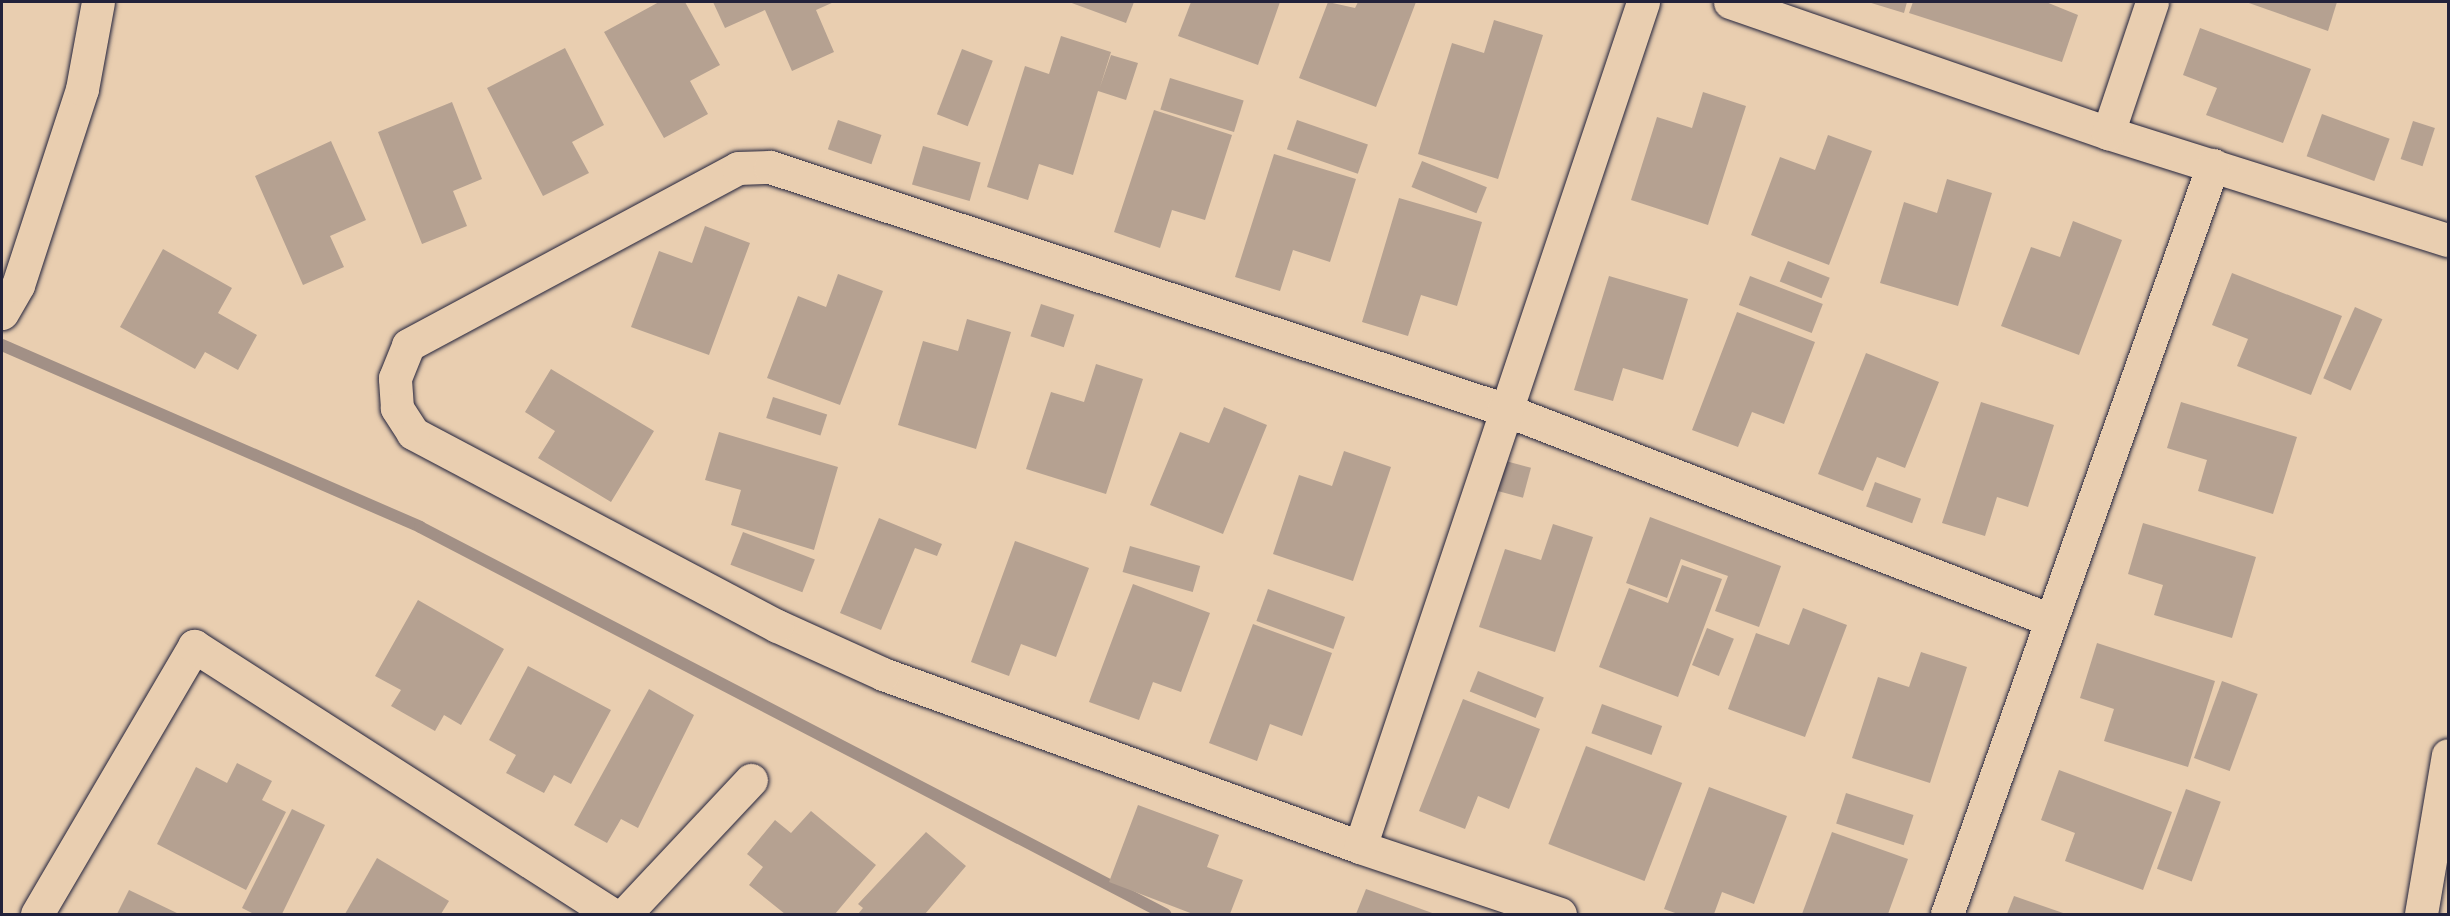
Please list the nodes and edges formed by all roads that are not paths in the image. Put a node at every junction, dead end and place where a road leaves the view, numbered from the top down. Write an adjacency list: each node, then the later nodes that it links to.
1 (98, 2): 8 (street)
2 (1643, 2): 9 (street)
3 (1730, 2): 5 (street)
4 (2152, 2): 5 (street)
5 (2108, 133): 6 (street)
6 (2213, 165): 7 (street); 10 (street)
7 (2448, 240)
8 (2, 313)
9 (1503, 409): 10 (street); 13 (street); 13 (street)
10 (2051, 620): 18 (street)
11 (2448, 755): 19 (street)
12 (751, 780): 16 (street)
13 (1360, 848): 17 (street)
14 (37, 915): 15 (street)
15 (611, 915)
16 (625, 915)
17 (1560, 915)
18 (1947, 915)
19 (2421, 915)

